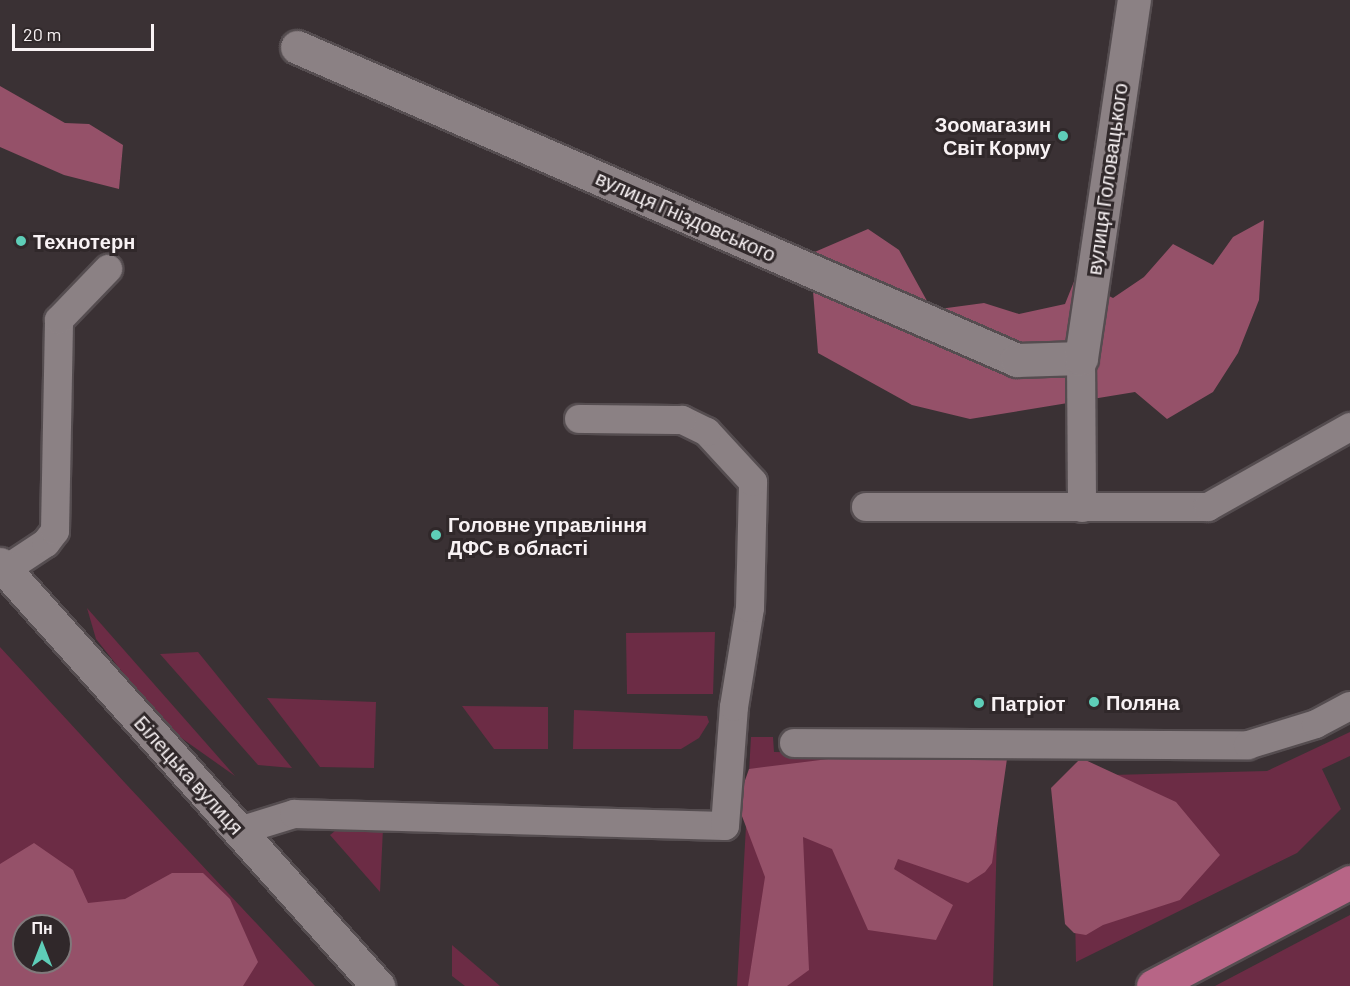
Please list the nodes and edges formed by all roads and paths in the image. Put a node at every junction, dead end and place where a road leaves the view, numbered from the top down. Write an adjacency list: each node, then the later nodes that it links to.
1 (1134, 0): 4 (street, вулиця Головацького)
2 (297, 46): 4 (street, вулиця Гніздовського)
3 (108, 269): 9 (lane)
4 (1081, 358): 8 (lane)
5 (579, 419): 12 (lane)
6 (1350, 427): 8 (lane)
7 (866, 507): 8 (lane)
8 (1082, 508)
9 (2, 567): 12 (street, Білецька вулиця)
10 (1350, 705): 11 (lane)
11 (794, 743)
12 (239, 831): 14 (street, Білецька вулиця)
13 (1350, 882): 15 (main road)
14 (378, 986)
15 (1153, 986)

